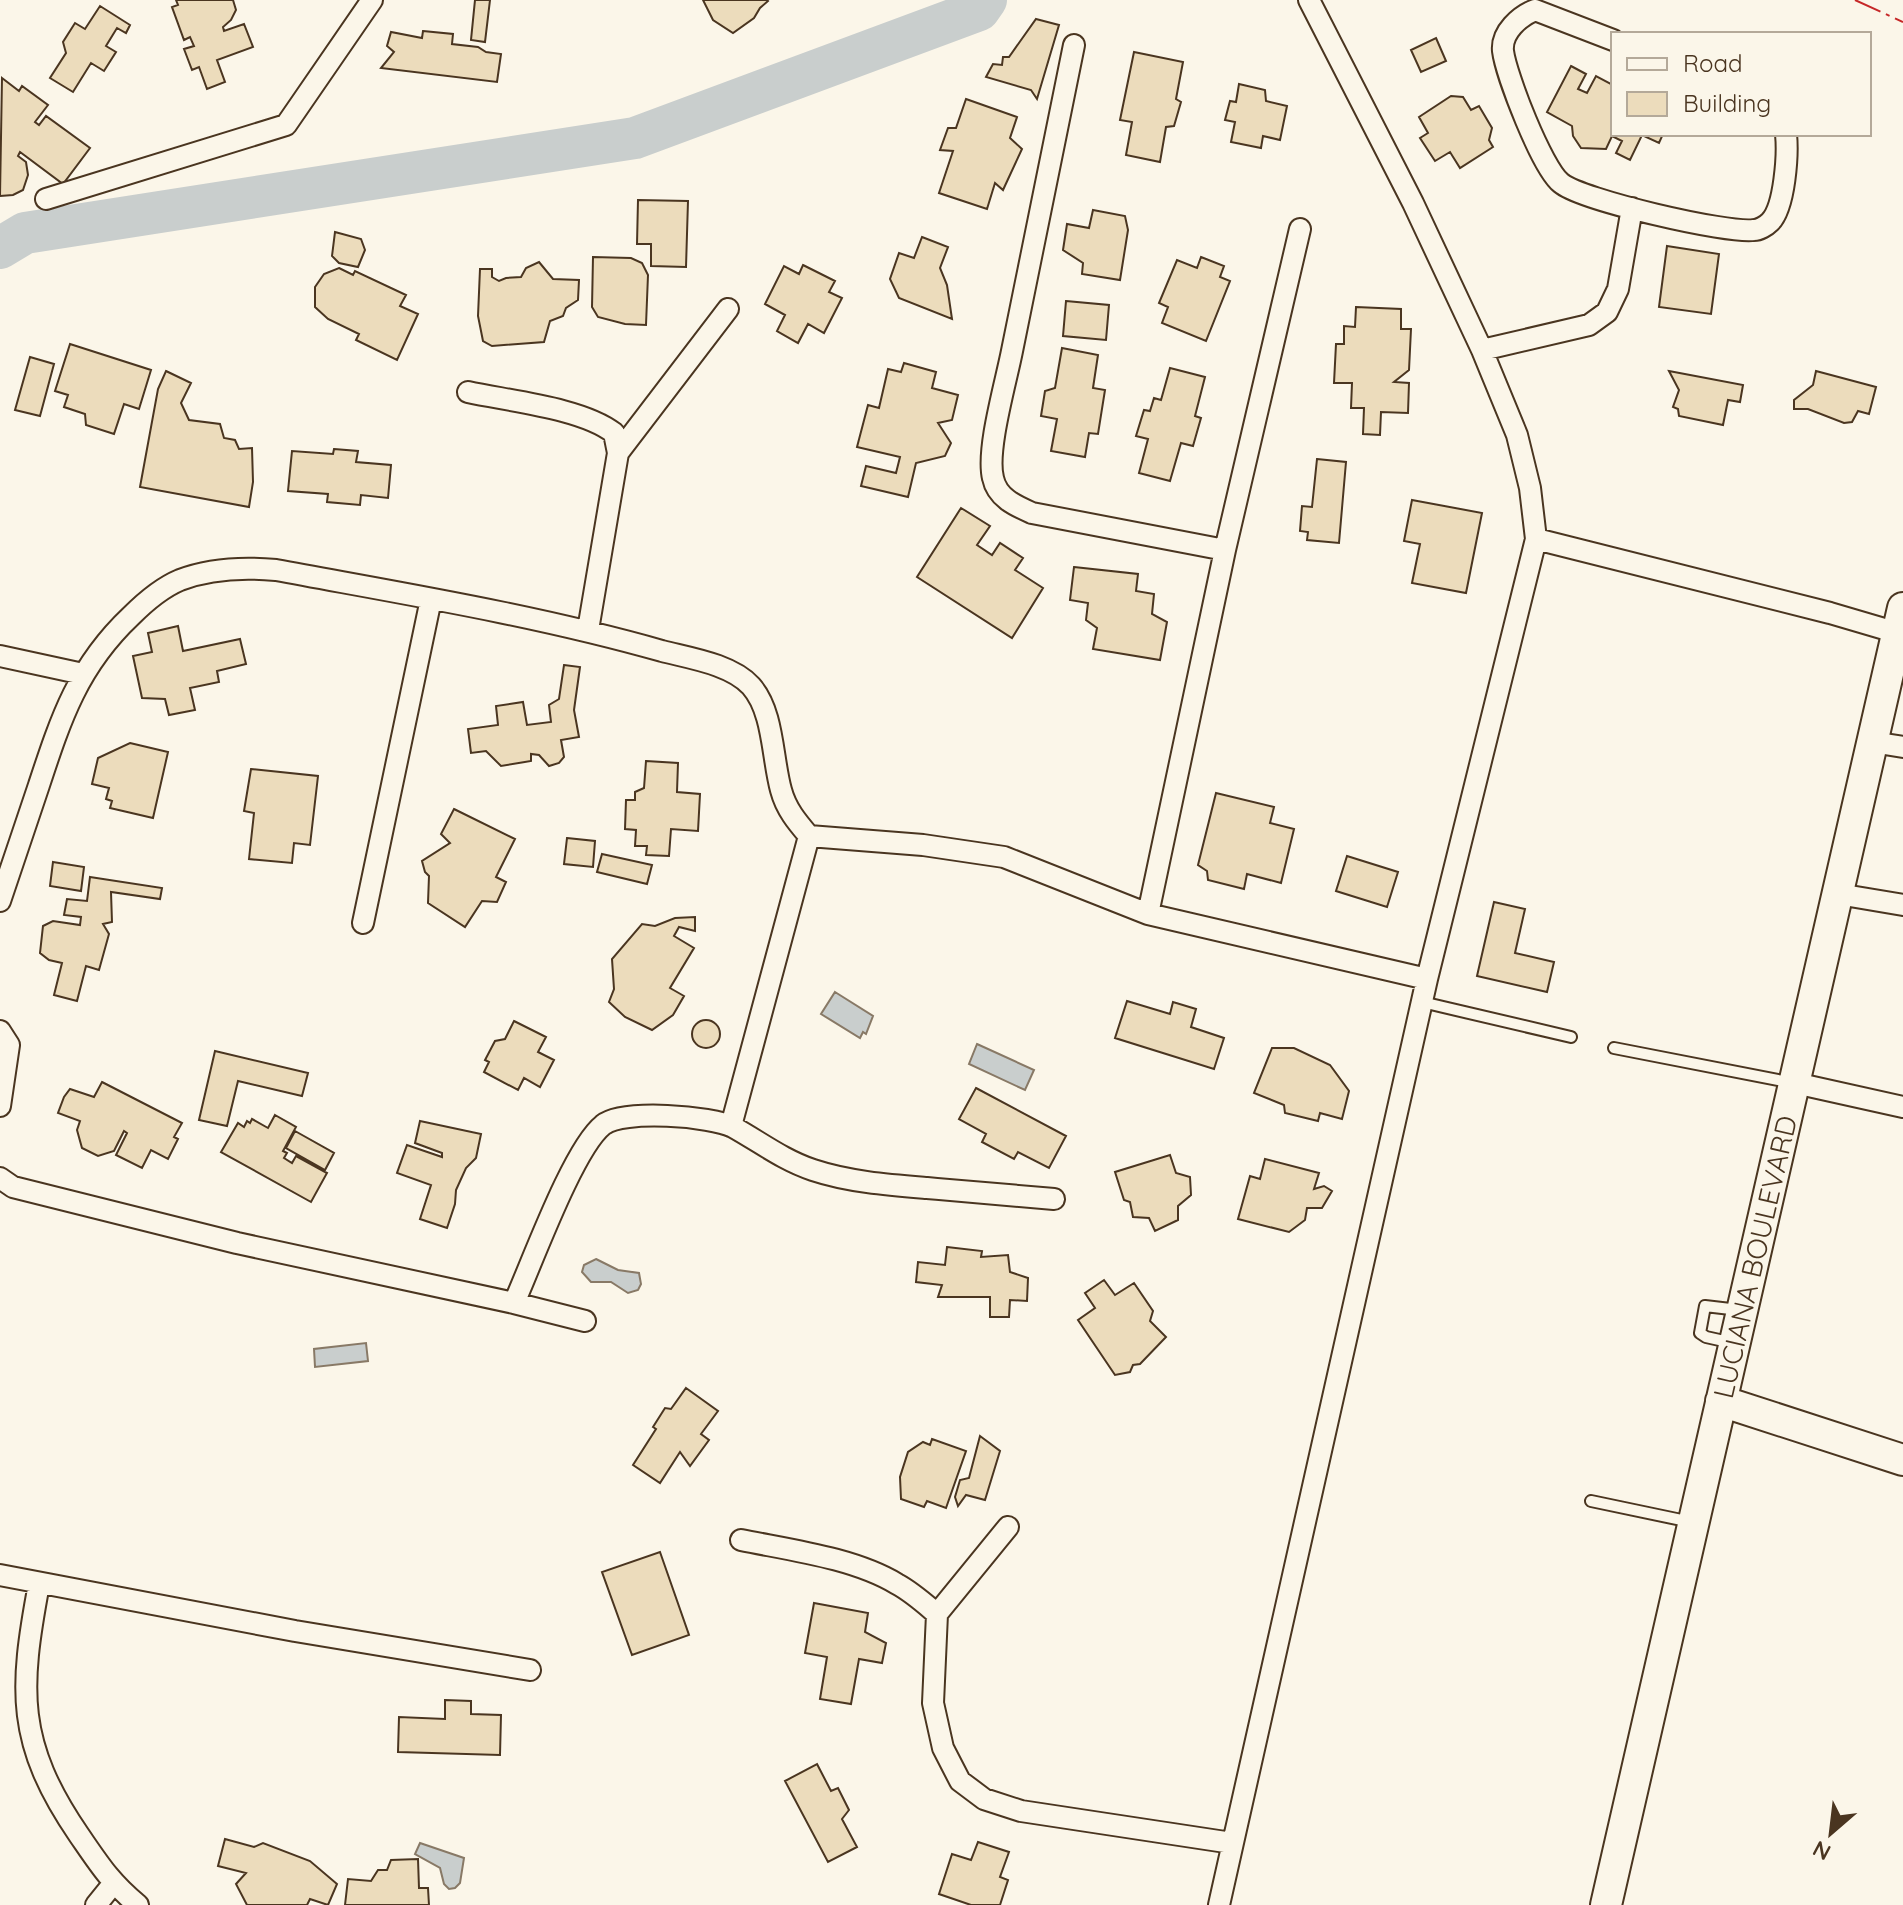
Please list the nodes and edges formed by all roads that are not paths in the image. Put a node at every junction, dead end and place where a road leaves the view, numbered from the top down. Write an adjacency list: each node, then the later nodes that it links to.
1 (372, 0): 6 (street)
2 (1309, 0): 10 (street)
3 (1611, 39): 7 (street)
4 (1074, 45): 14 (street)
5 (1786, 136): 7 (street)
6 (46, 199)
7 (1632, 208): 10 (street)
8 (1300, 229): 14 (street)
9 (728, 309): 12 (street)
10 (1482, 350): 13 (street)
11 (468, 392): 12 (street)
12 (618, 453): 17 (street)
13 (1536, 539): 16 (street); 29 (street)
14 (1225, 550): 27 (street)
15 (431, 599): 17 (street); 19 (street); 28 (street)
16 (1900, 621): 20 (street, LUCIANA BOULEVARD)
17 (588, 630): 22 (street)
18 (0, 656): 19 (street)
19 (83, 674): 23 (street)
20 (1872, 742): 21 (street); 24 (street, LUCIANA BOULEVARD)
21 (1903, 747)
22 (809, 836): 27 (street); 37 (street)
23 (8, 850): 25 (street)
24 (1838, 894): 26 (street); 34 (street, LUCIANA BOULEVARD)
25 (0, 901)
26 (1903, 905)
27 (1148, 914): 29 (street)
28 (363, 923)
29 (1427, 979): 30 (street)
30 (1422, 1002): 32 (lane); 52 (street)
31 (0, 1031): 35 (street)
32 (1571, 1037)
33 (1614, 1048): 34 (lane)
34 (1795, 1083): 36 (street); 42 (street, LUCIANA BOULEVARD)
35 (0, 1106)
36 (1903, 1107)
37 (731, 1126): 39 (street); 40 (street)
38 (0, 1178): 40 (street)
39 (1054, 1199)
40 (514, 1303): 41 (street)
41 (585, 1321)
42 (1721, 1401): 43 (street); 45 (street, LUCIANA BOULEVARD)
43 (1903, 1460)
44 (1591, 1501): 45 (lane)
45 (1693, 1522): 57 (street, LUCIANA BOULEVARD)
46 (1008, 1527): 50 (street)
47 (741, 1540): 50 (street)
48 (0, 1575): 49 (street)
49 (39, 1584): 51 (street); 53 (street)
50 (937, 1614): 52 (street)
51 (530, 1670)
52 (1232, 1843): 56 (street)
53 (113, 1884): 54 (street); 55 (street)
54 (96, 1905)
55 (138, 1905)
56 (1219, 1905)
57 (1606, 1905)

